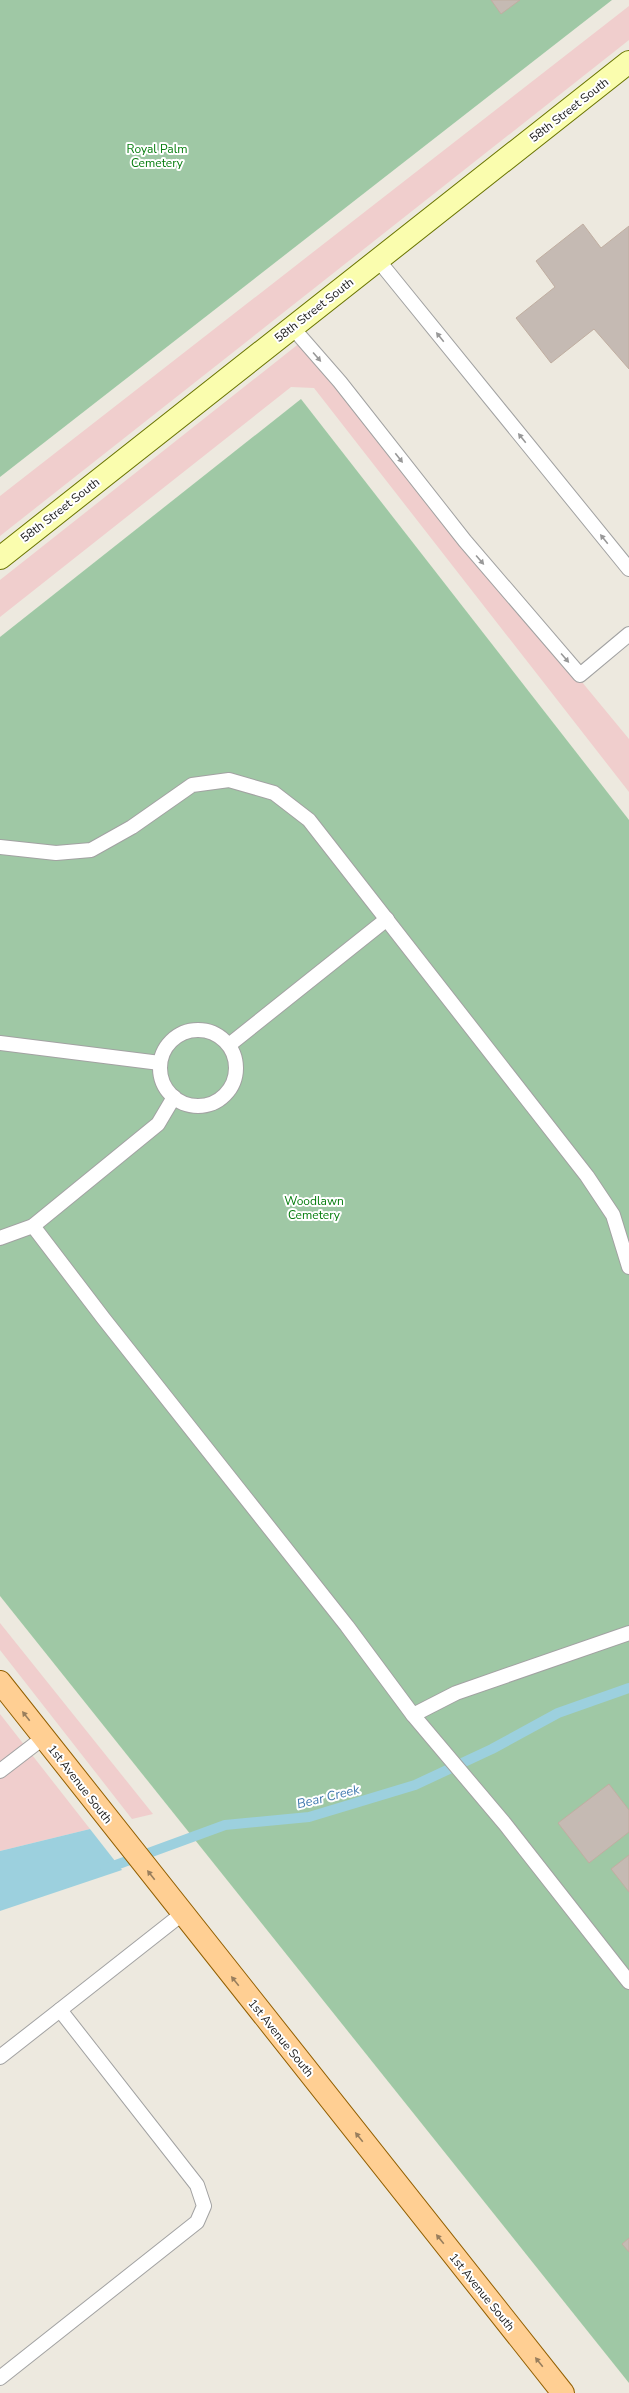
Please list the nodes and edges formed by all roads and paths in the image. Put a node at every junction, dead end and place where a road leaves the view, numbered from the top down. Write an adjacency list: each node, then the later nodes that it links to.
1 (629, 62): 2 (street, 58th Street South)
2 (378, 260): 3 (street, 58th Street South); 5 (lane, one-way to 2)
3 (292, 328): 4 (street, 58th Street South); 6 (lane, one-way to 6)
4 (0, 558)
5 (629, 569)
6 (629, 634)
7 (0, 846): 8 (lane)
8 (387, 919): 10 (lane); 15 (lane)
9 (0, 1043): 11 (lane)
10 (229, 1044): 11 (lane); 12 (lane)
11 (160, 1062): 12 (lane)
12 (174, 1097): 13 (lane)
13 (33, 1226): 14 (lane); 18 (lane)
14 (0, 1238)
15 (629, 1267)
16 (629, 1633): 18 (lane)
17 (0, 1682): 19 (main road, 1st Avenue South, one-way to 17)
18 (413, 1715): 22 (lane)
19 (43, 1738): 20 (lane); 21 (main road, 1st Avenue South, one-way to 19)
20 (0, 1771)
21 (178, 1910): 23 (lane); 26 (main road, 1st Avenue South, one-way to 21)
22 (629, 1982)
23 (60, 2010): 24 (lane); 25 (lane)
24 (0, 2058)
25 (0, 2378)
26 (563, 2393)

